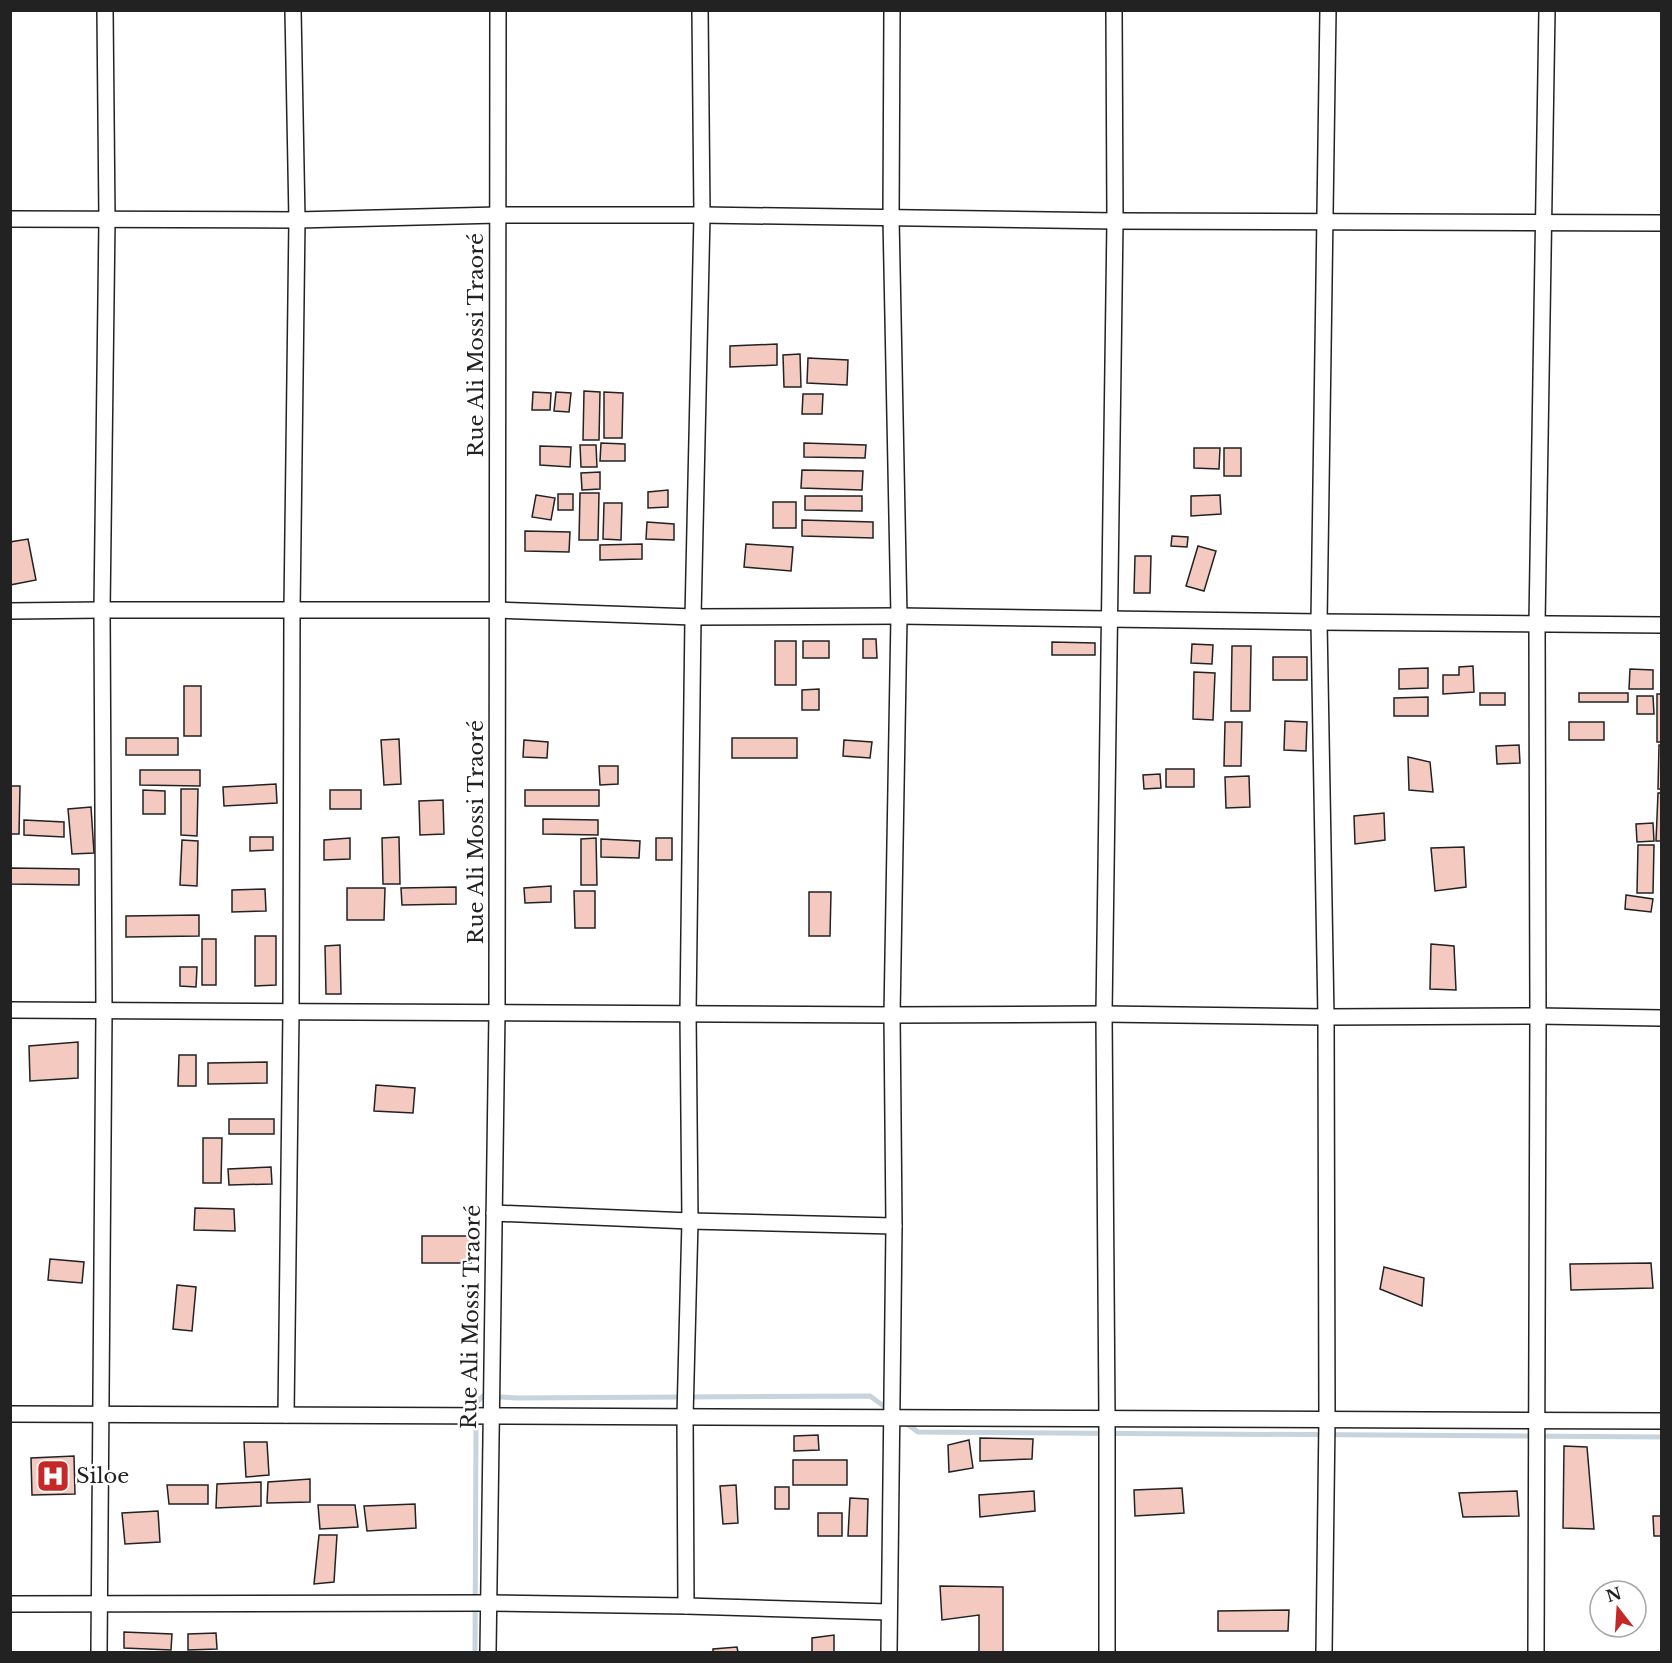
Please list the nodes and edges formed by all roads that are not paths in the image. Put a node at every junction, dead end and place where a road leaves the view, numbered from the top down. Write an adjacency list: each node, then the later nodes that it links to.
1 (105, 10): 13 (street)
2 (293, 10): 14 (street)
3 (498, 10): 9 (street, Rue Ali Mossi Traoré)
4 (700, 10): 10 (street)
5 (892, 10): 11 (street)
6 (1114, 10): 15 (street)
7 (1328, 10): 16 (street)
8 (1547, 10): 17 (street)
9 (498, 215): 10 (street); 14 (street); 21 (street, Rue Ali Mossi Traoré)
10 (702, 215): 11 (street); 24 (street)
11 (891, 218): 15 (street); 23 (street)
12 (10, 219): 13 (street)
13 (106, 220): 14 (street); 19 (street)
14 (297, 220): 20 (street)
15 (1115, 221): 16 (street); 25 (street)
16 (1325, 222): 17 (street); 26 (street)
17 (1542, 223): 18 (street); 27 (street)
18 (1662, 223)
19 (102, 610): 20 (street); 22 (street); 30 (street)
20 (292, 610): 21 (street); 31 (street)
21 (496, 610): 24 (street); 32 (street, Rue Ali Mossi Traoré)
22 (10, 611)
23 (900, 616): 24 (street); 25 (street); 35 (street)
24 (693, 617): 33 (street)
25 (1108, 620): 26 (street); 34 (street)
26 (1319, 622): 27 (street); 37 (street)
27 (1537, 623): 28 (street); 36 (street)
28 (1662, 625)
29 (10, 1010): 30 (street)
30 (104, 1011): 31 (street); 43 (street)
31 (291, 1012): 32 (street); 44 (street)
32 (497, 1012): 33 (street); 39 (street, Rue Ali Mossi Traoré)
33 (688, 1014): 35 (street); 40 (street)
34 (1104, 1014): 35 (street); 37 (street); 48 (street)
35 (892, 1015): 41 (street)
36 (1538, 1016): 37 (street); 38 (street); 50 (street)
37 (1326, 1017): 49 (street)
38 (1662, 1018)
39 (494, 1213): 40 (street); 45 (street, Rue Ali Mossi Traoré)
40 (690, 1221): 41 (street); 46 (street)
41 (894, 1226): 47 (street)
42 (10, 1414): 43 (street)
43 (101, 1414): 44 (street); 54 (street)
44 (286, 1415): 45 (street)
45 (491, 1416): 46 (street); 52 (street, Rue Ali Mossi Traoré)
46 (684, 1417): 47 (street); 55 (street)
47 (891, 1417): 48 (street); 56 (street)
48 (1107, 1418): 49 (street); 60 (street)
49 (1327, 1419): 50 (street); 61 (street)
50 (1537, 1420): 51 (street); 62 (street)
51 (1662, 1421)
52 (488, 1603): 54 (street); 55 (street); 58 (street, Rue Ali Mossi Traoré)
53 (10, 1604): 54 (street)
54 (99, 1604): 57 (street)
55 (686, 1606): 56 (street)
56 (889, 1612): 59 (street)
57 (99, 1653)
58 (488, 1653)
59 (889, 1653)
60 (1107, 1653)
61 (1324, 1653)
62 (1536, 1653)

